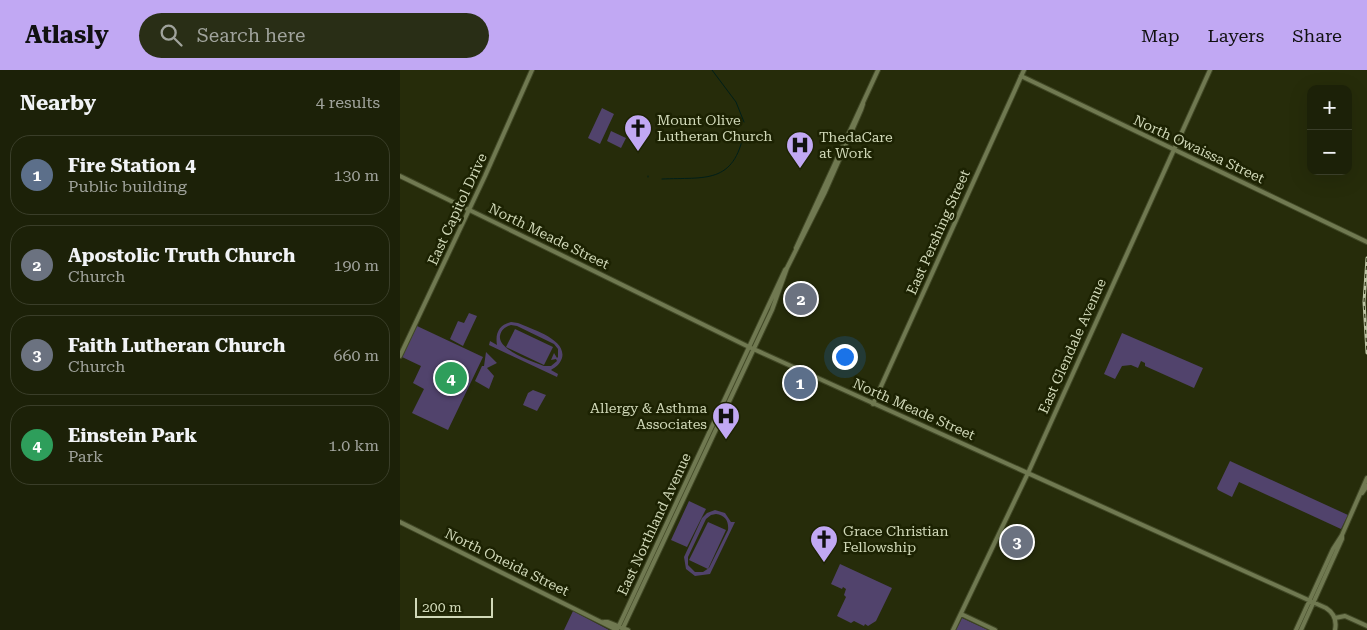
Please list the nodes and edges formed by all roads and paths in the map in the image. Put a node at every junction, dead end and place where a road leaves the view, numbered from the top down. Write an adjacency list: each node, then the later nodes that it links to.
1 (532, 70): 8 (street, East Capitol Drive)
2 (878, 70): 10 (street, East Northland Avenue)
3 (1024, 70): 5 (street, East Pershing Street)
4 (1210, 70): 6 (street, East Glendale Avenue)
5 (1021, 76): 6 (street, North Owaissa Street); 12 (street, East Pershing Street)
6 (1173, 149): 9 (street, North Owaissa Street); 13 (street, East Glendale Avenue)
7 (400, 176): 8 (street, North Meade Street)
8 (469, 209): 10 (street, North Meade Street); 11 (street, East Capitol Drive)
9 (1367, 242)
10 (752, 348): 12 (street, North Meade Street); 25 (street, East Northland Avenue)
11 (400, 356)
12 (873, 404): 13 (street, North Meade Street)
13 (1028, 473): 21 (street, North Meade Street); 22 (street, East Glendale Avenue)
14 (1367, 478): 16 (street)
15 (1367, 486): 16 (street)
16 (1362, 493): 18 (street)
17 (400, 522): 25 (street, North Oneida Street)
18 (1342, 535): 19 (street); 20 (street)
19 (1329, 556): 20 (street); 21 (street)
20 (1330, 564): 21 (street)
21 (1312, 601): 23 (street, North Meade Street); 29 (street); 30 (street)
22 (961, 614): 27 (street, East Glendale Avenue); 28 (street)
23 (1335, 618): 24 (street, North Meade Street); 31 (street)
24 (1367, 626)
25 (619, 629): 26 (street, North Oneida Street)
26 (628, 630)
27 (953, 630)
28 (995, 630)
29 (1296, 630)
30 (1301, 630)
31 (1336, 630)

